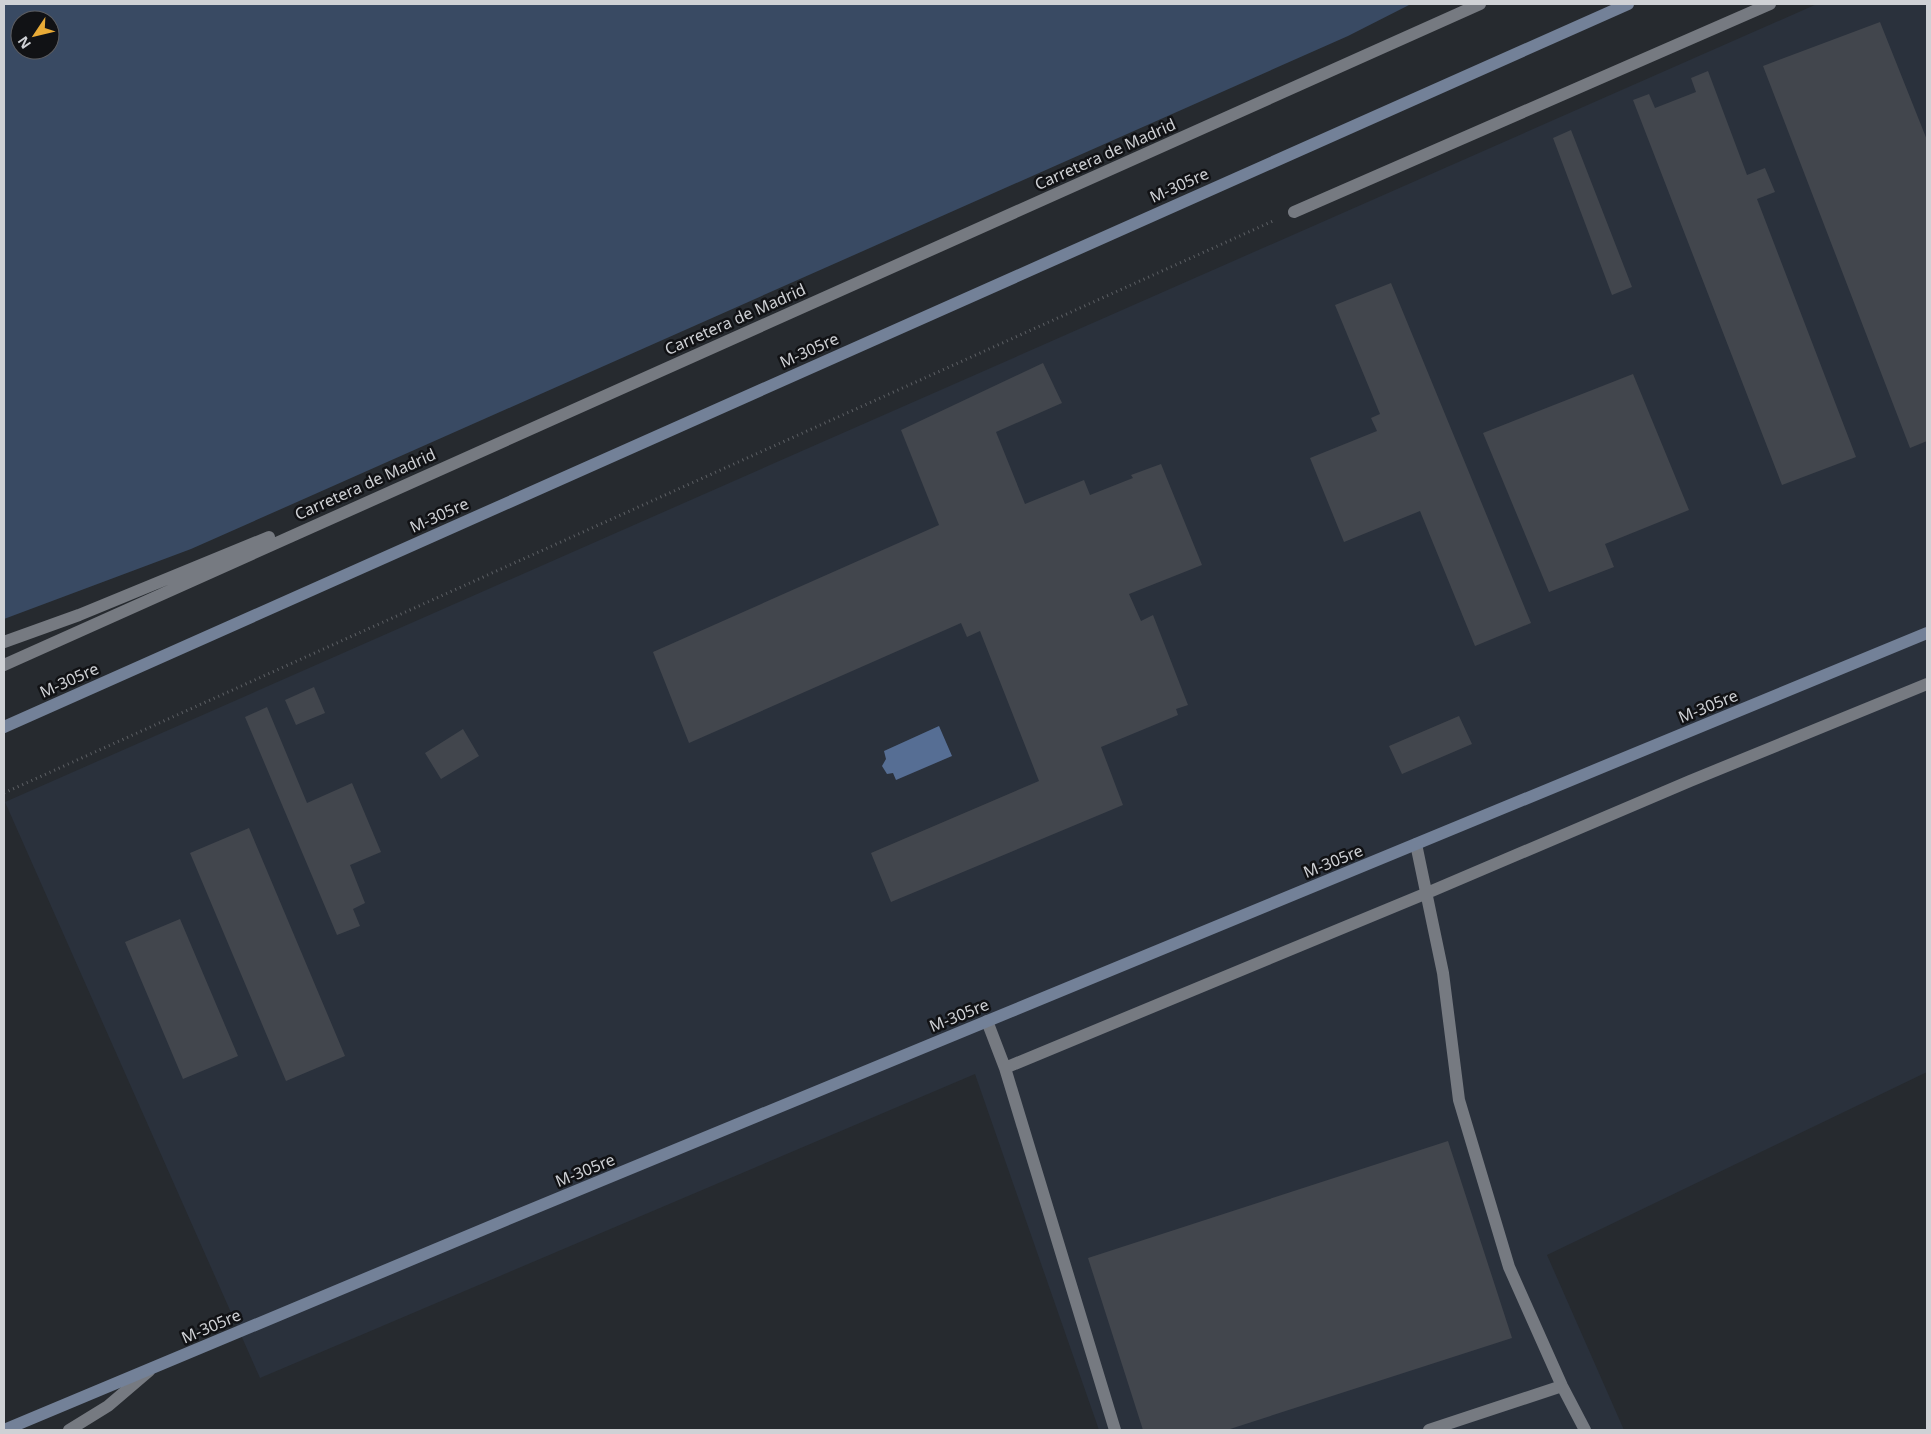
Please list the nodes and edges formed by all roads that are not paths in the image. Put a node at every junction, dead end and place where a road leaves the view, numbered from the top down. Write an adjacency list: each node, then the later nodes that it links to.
1 (1480, 4): 5 (lane, Carretera de Madrid)
2 (1628, 4): 10 (main road, M-305re)
3 (1770, 4): 4 (lane)
4 (1294, 212)
5 (286, 538): 7 (lane); 8 (lane, Carretera de Madrid)
6 (1927, 632): 11 (main road, M-305re)
7 (4, 642)
8 (4, 665)
9 (1927, 684): 12 (lane)
10 (4, 727)
11 (1416, 844): 12 (lane); 13 (main road, M-305re)
12 (1427, 893): 14 (lane); 16 (lane)
13 (987, 1021): 14 (lane); 15 (main road, M-305re)
14 (1005, 1068): 19 (lane)
15 (152, 1368): 17 (main road, M-305re); 18 (lane)
16 (1562, 1386): 20 (lane); 21 (lane)
17 (4, 1430)
18 (69, 1430)
19 (1115, 1430)
20 (1429, 1430)
21 (1585, 1430)

